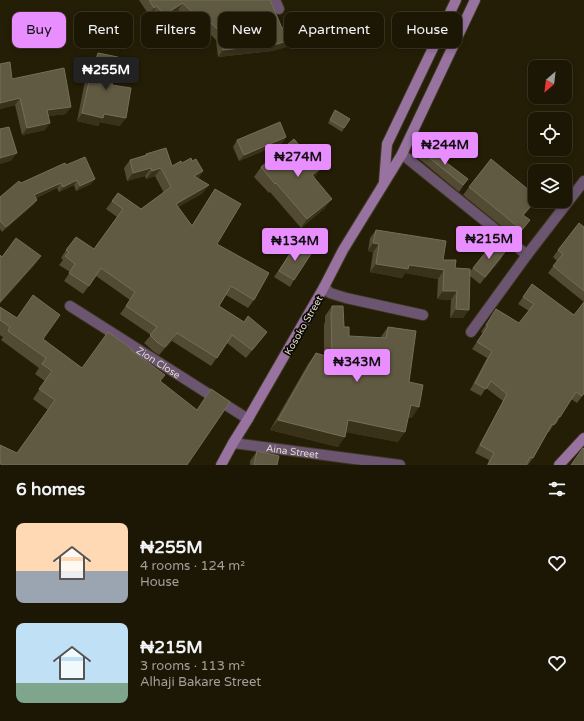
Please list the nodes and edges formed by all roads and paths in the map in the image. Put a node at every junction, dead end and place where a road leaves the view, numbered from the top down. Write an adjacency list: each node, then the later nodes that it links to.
1 (456, 0): 5 (street, Kosoko Street)
2 (475, 0): 3 (street, Kosoko Street)
3 (402, 154): 5 (street, Kosoko Street); 6 (street)
4 (584, 181): 6 (street)
5 (384, 184): 7 (street, Kosoko Street)
6 (526, 255): 10 (street)
7 (324, 287): 9 (street); 11 (street, Kosoko Street)
8 (70, 306): 11 (street, Zion Close)
9 (423, 315)
10 (472, 332)
11 (248, 419): 13 (street, Kosoko Street)
12 (584, 438): 16 (street)
13 (232, 443): 14 (street, Kosoko Street); 15 (street, Aina Street)
14 (221, 465)
15 (400, 465)
16 (558, 465)

